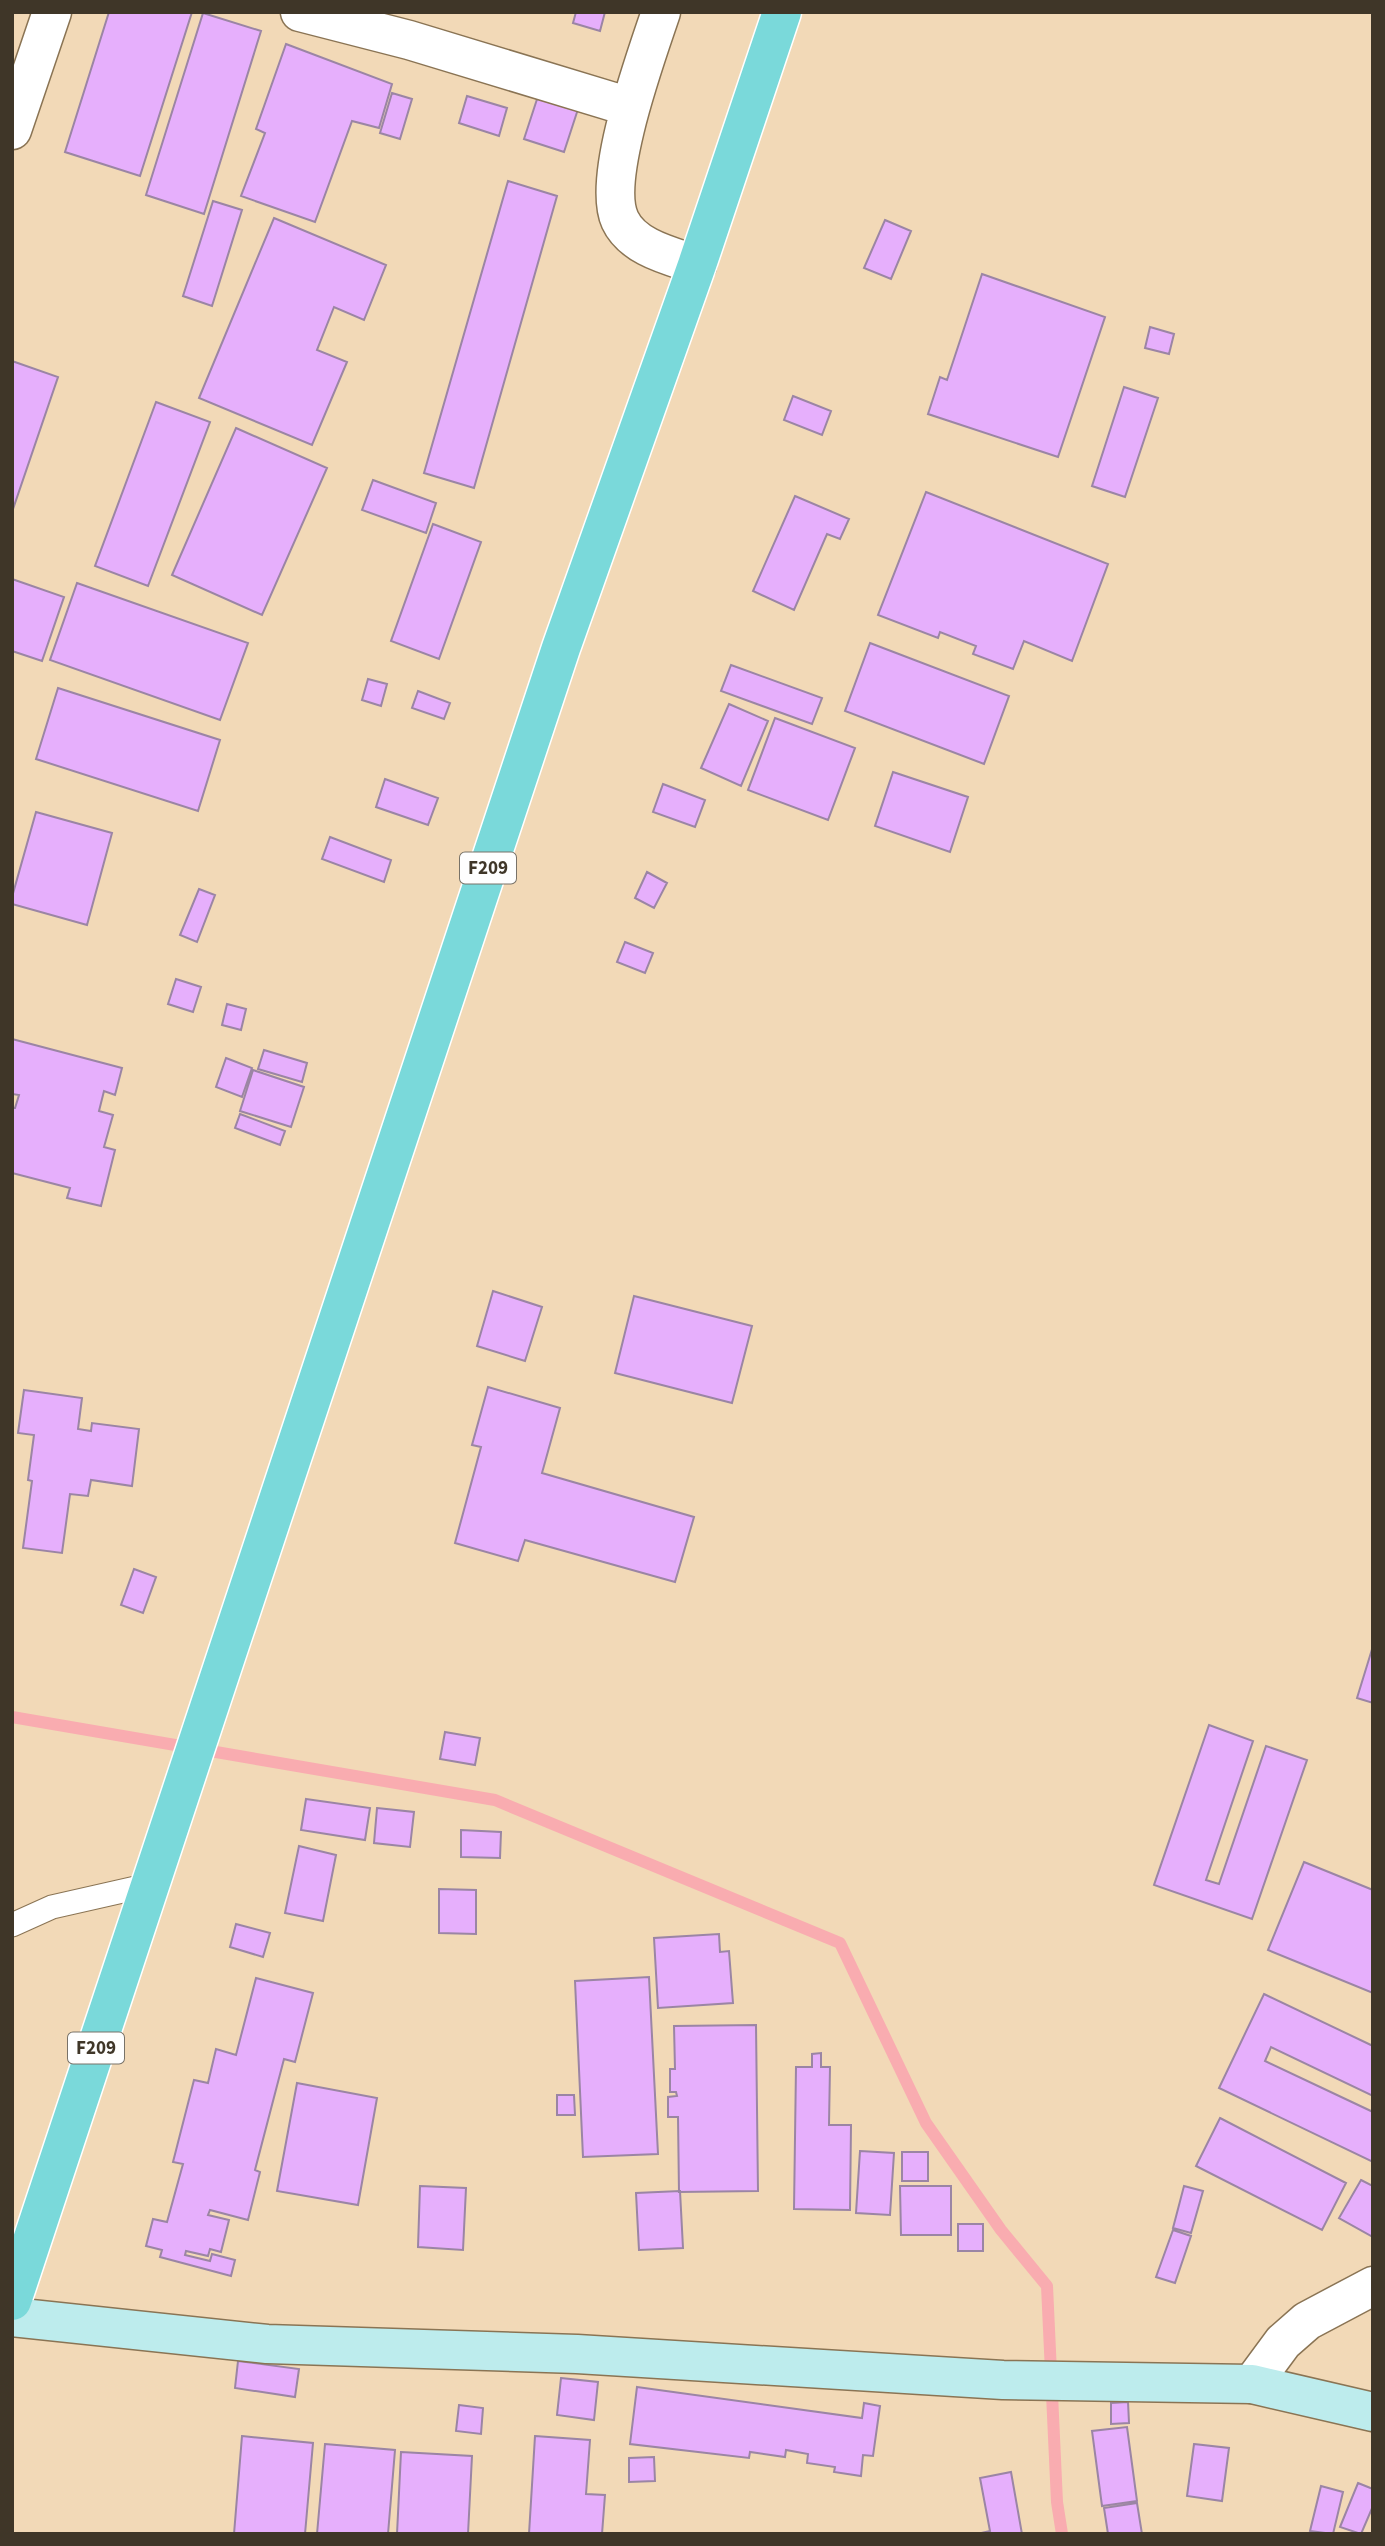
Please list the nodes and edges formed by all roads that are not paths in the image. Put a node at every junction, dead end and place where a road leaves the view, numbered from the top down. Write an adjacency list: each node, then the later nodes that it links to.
1 (52, 12): 6 (street)
2 (300, 12): 5 (street)
3 (661, 12): 5 (street)
4 (782, 12): 7 (main road, F209)
5 (631, 107): 7 (street)
6 (12, 131)
7 (697, 265): 8 (main road, F209)
8 (149, 1885): 9 (lane); 11 (main road, F209)
9 (12, 1925)
10 (1373, 2286): 13 (street)
11 (12, 2301)
12 (12, 2317): 13 (main road)
13 (1252, 2384): 14 (main road)
14 (1373, 2412)

